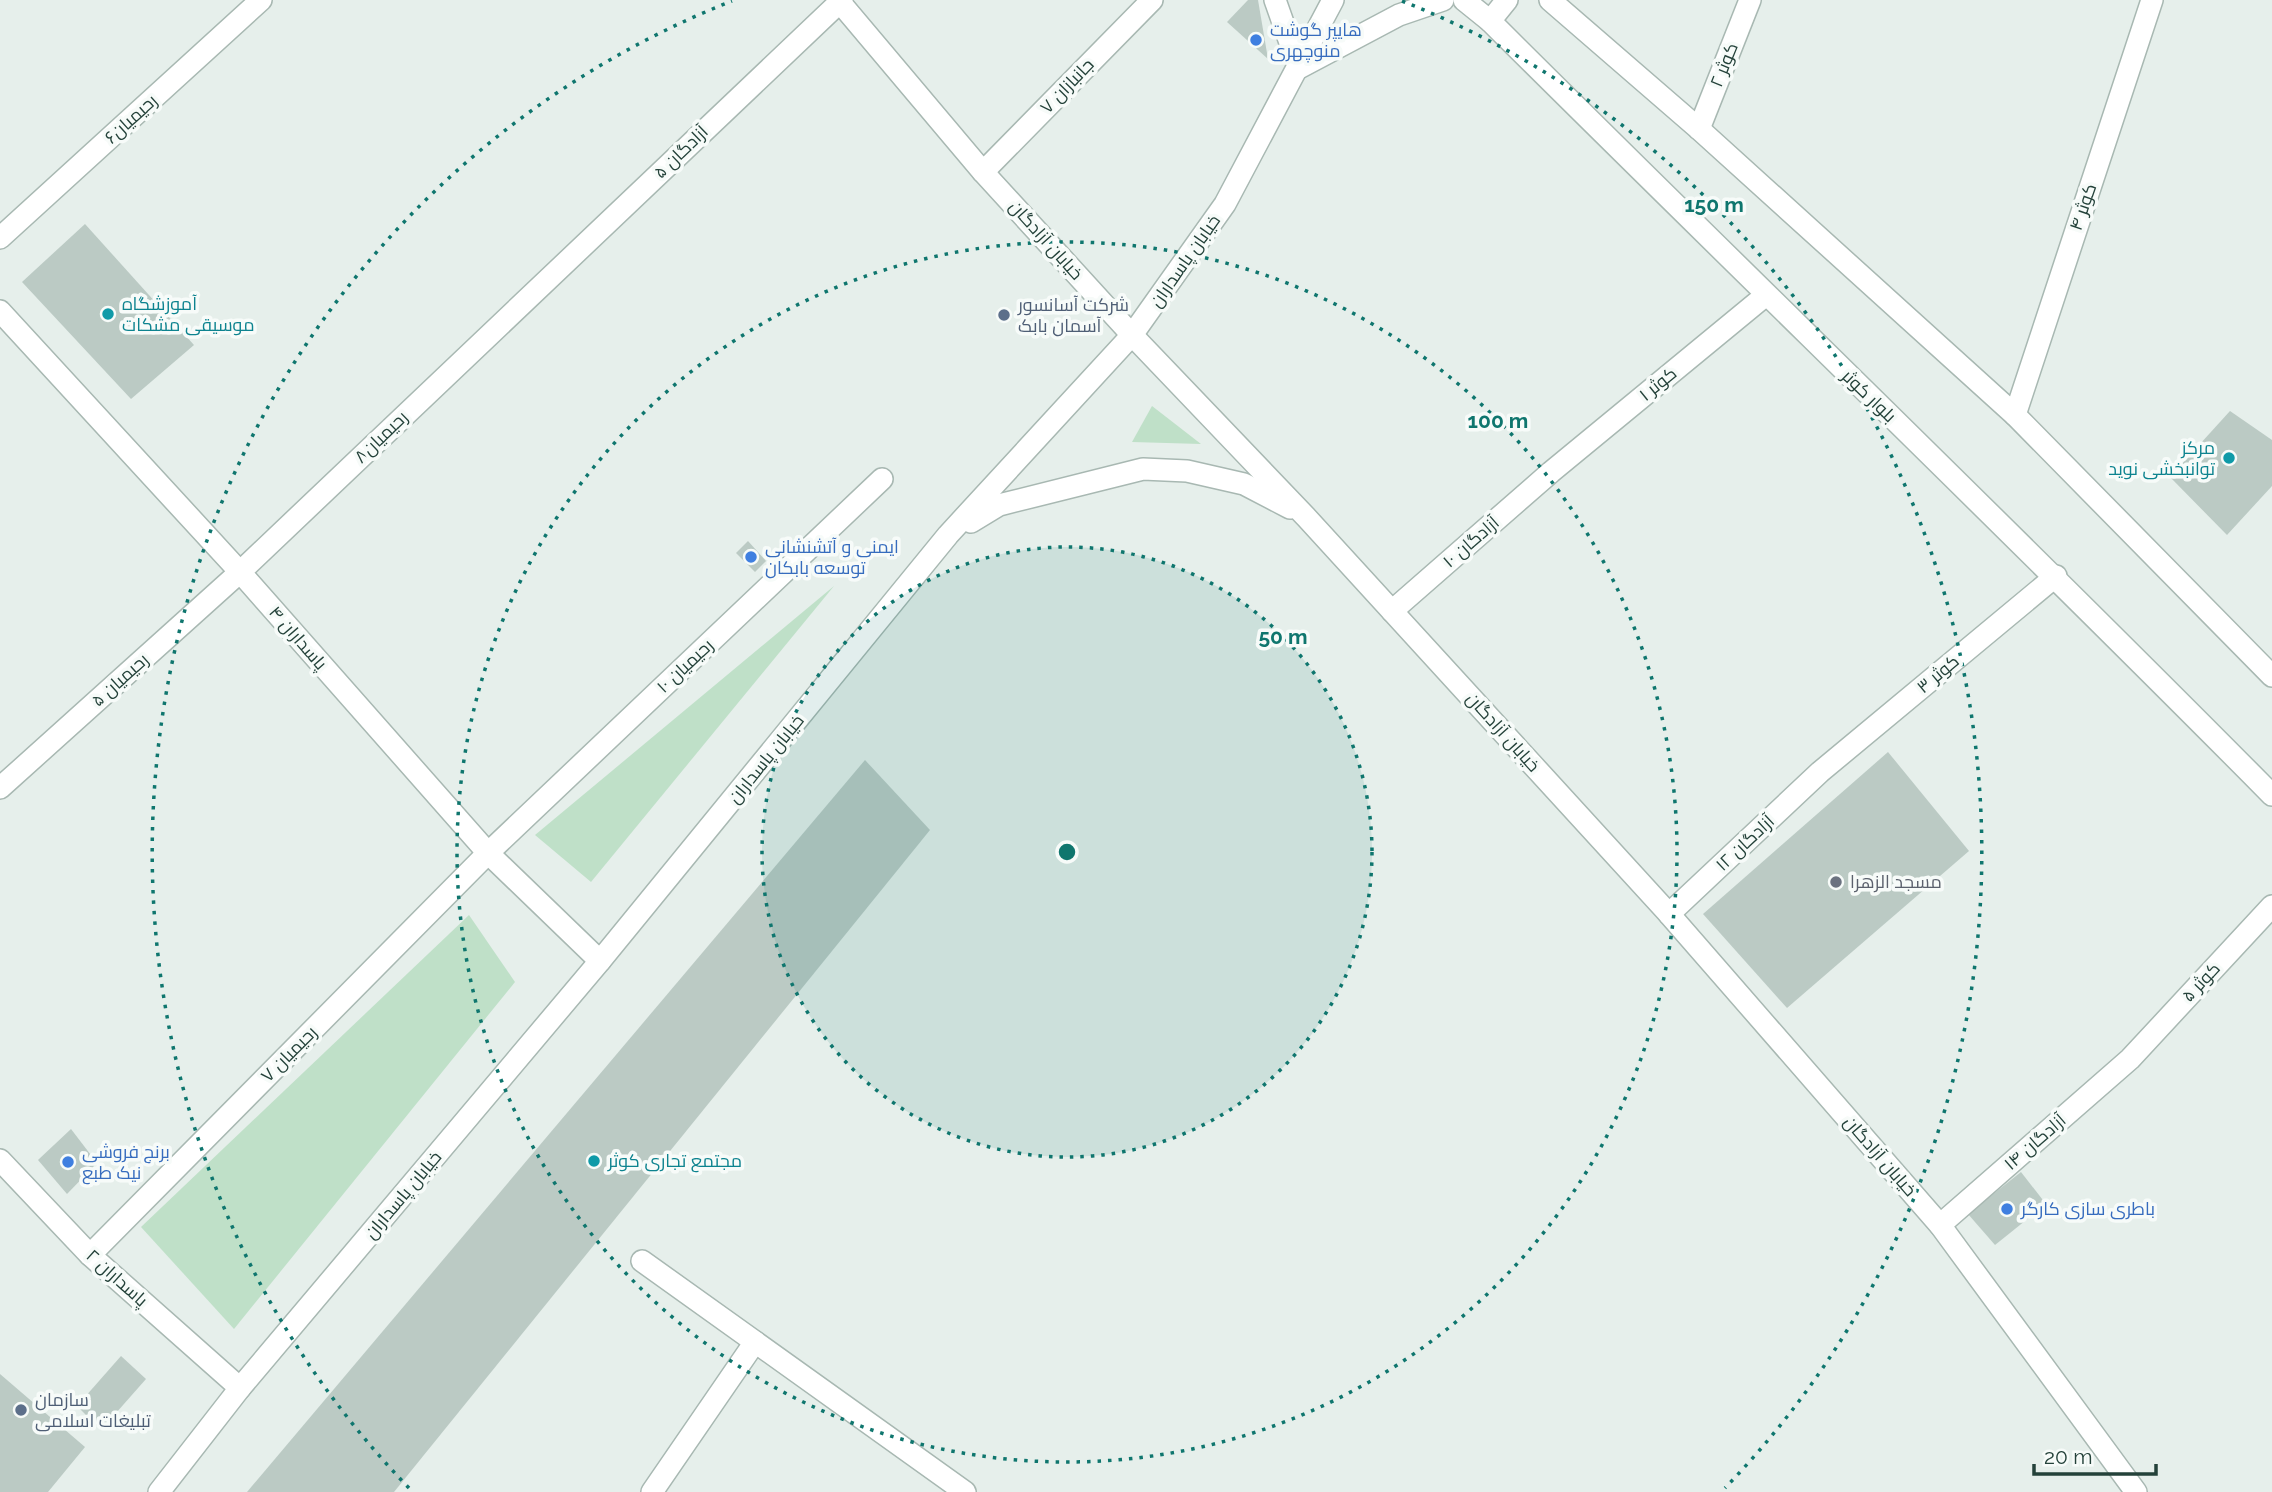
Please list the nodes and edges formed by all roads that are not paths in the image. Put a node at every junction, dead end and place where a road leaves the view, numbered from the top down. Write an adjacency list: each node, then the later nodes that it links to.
1 (261, 0): 16 (street, رحیمیان۶)
2 (1152, 0): 15 (street, جانبازان ۷)
3 (1275, 0): 13 (street)
4 (1333, 0): 13 (street, خیابان پاسداران)
5 (1443, 0): 13 (street)
6 (1464, 0): 12 (street, بلوار کوثر)
7 (1507, 0): 12 (street)
8 (1550, 0): 14 (street)
9 (1750, 0): 14 (street, کوثر ۲)
10 (2152, 0): 21 (street, کوثر ۴)
11 (840, 1): 15 (street, خیابان آزادگان); 18 (street, آزادگان ۵)
12 (1490, 20): 17 (street, بلوار کوثر)
13 (1298, 68): 20 (street, خیابان پاسداران)
14 (1699, 129): 21 (street)
15 (983, 172): 20 (street, خیابان آزادگان)
16 (0, 238)
17 (1766, 295): 22 (street, کوثر ۱); 27 (street, بلوار کوثر)
18 (523, 303): 26 (street, رحیمیان۸)
19 (0, 311): 26 (street, پاسداران ۴)
20 (1132, 335): 24 (street, خیابان آزادگان); 25 (street, خیابان پاسداران)
21 (2015, 415): 29 (street)
22 (1550, 472): 28 (street, آزادگان ۱۰)
23 (882, 479): 33 (street, رحیمیان ۱۰)
24 (1306, 517): 25 (street); 28 (street, خیابان آزادگان)
25 (948, 535): 36 (street, خیابان پاسداران)
26 (240, 572): 31 (street, رحیمیان ۵); 33 (street, پاسداران ۴)
27 (2056, 576): 30 (street, کوثر ۳); 32 (street, بلوار کوثر)
28 (1392, 611): 35 (street, خیابان آزادگان)
29 (2272, 676)
30 (1820, 772): 35 (street, آزادگان ۱۲)
31 (0, 788)
32 (2272, 795)
33 (488, 853): 36 (street, پاسداران ۴); 40 (street, رحیمیان ۷)
34 (2272, 906): 37 (street, کوثر ۵)
35 (1670, 914): 39 (street, خیابان آزادگان)
36 (600, 961): 43 (street, خیابان پاسداران)
37 (2130, 1059): 39 (street, آزادگان ۱۴)
38 (0, 1160): 40 (street, پاسداران ۲)
39 (1940, 1225): 47 (street, خیابان آزادگان)
40 (90, 1255): 43 (street, پاسداران ۲)
41 (642, 1261): 42 (street)
42 (755, 1342): 45 (street); 46 (street)
43 (240, 1388): 44 (street, خیابان پاسداران)
44 (159, 1492)
45 (652, 1492)
46 (965, 1492)
47 (2136, 1492)

